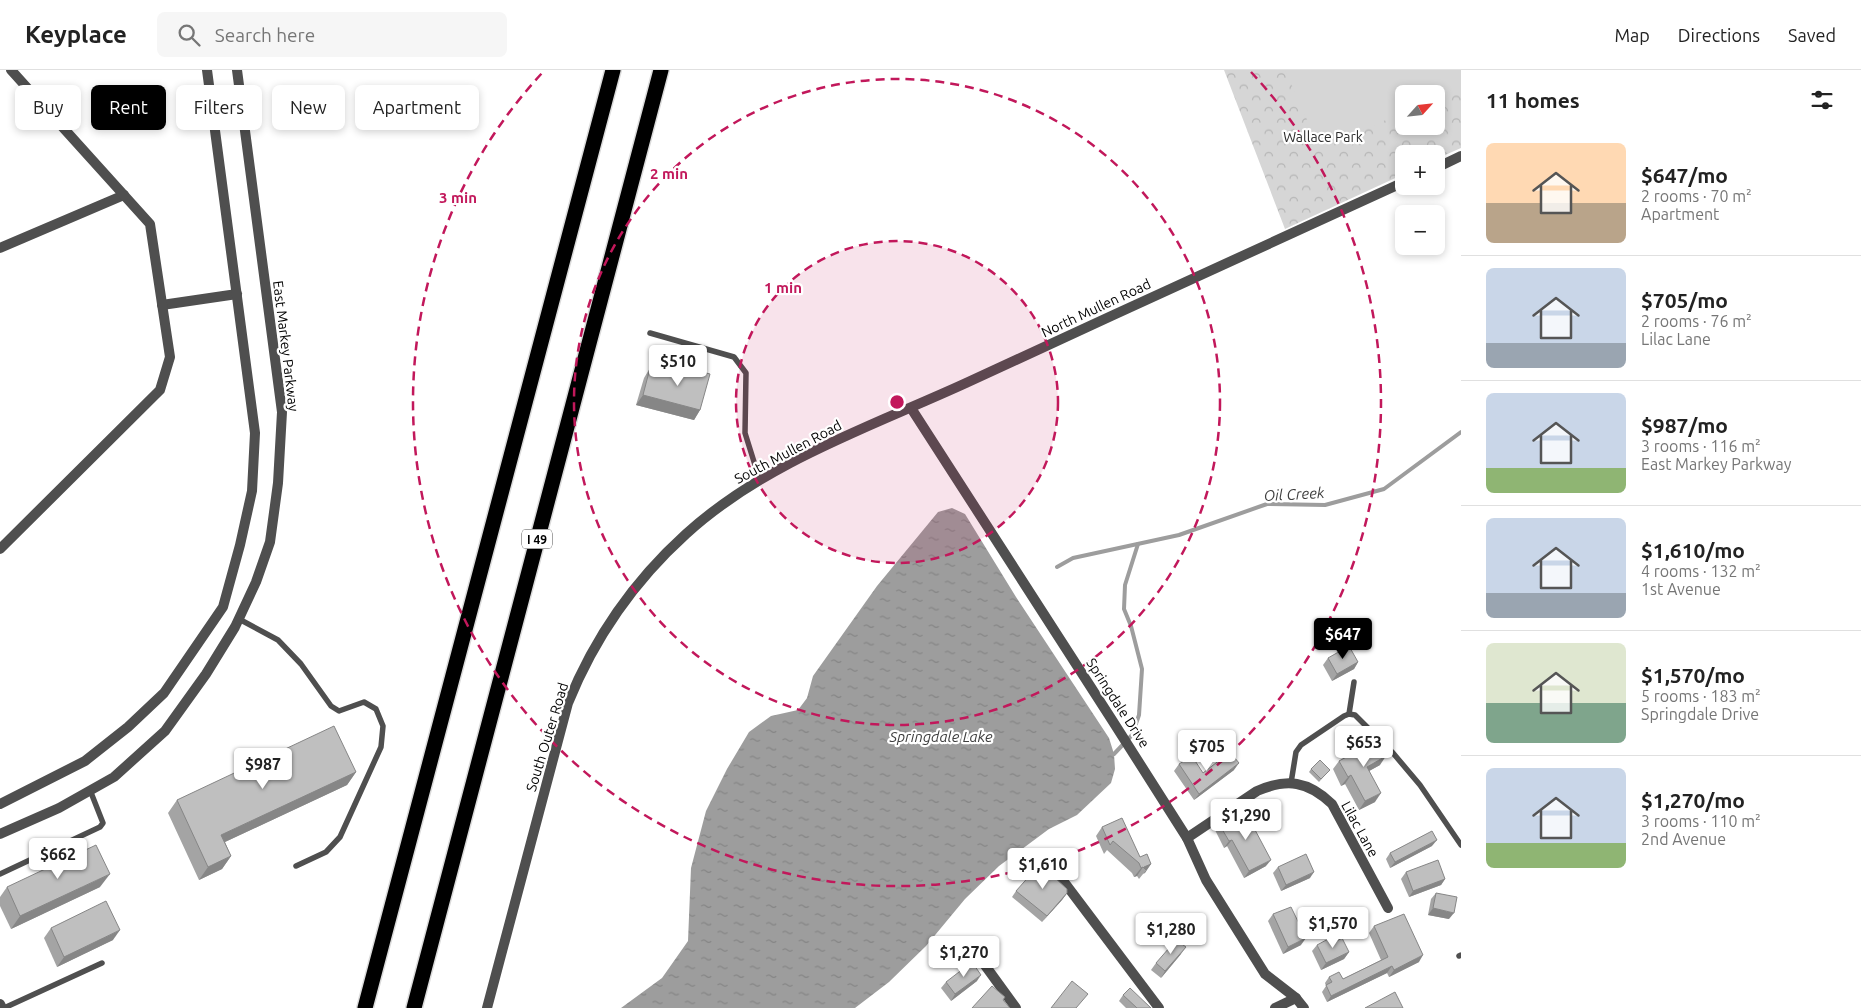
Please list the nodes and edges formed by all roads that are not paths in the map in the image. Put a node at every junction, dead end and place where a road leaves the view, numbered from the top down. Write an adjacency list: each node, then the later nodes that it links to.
1 (10, 70): 9 (street)
2 (207, 70): 11 (street)
3 (236, 70): 18 (street, East Markey Parkway)
4 (613, 70): 36 (highway)
5 (661, 70): 37 (highway, I 49)
6 (1461, 156): 7 (street)
7 (1445, 164)
8 (1395, 186): 14 (street, North Mullen Road)
9 (124, 195): 10 (street); 12 (street)
10 (0, 248)
11 (236, 294): 12 (street); 23 (street)
12 (162, 305): 17 (street)
13 (650, 333): 15 (lane)
14 (911, 408): 15 (street, South Mullen Road); 25 (street, Springdale Drive)
15 (760, 481): 16 (street, South Mullen Road)
16 (734, 497): 38 (street, South Outer Road)
17 (0, 549)
18 (239, 619): 22 (street, East Markey Parkway); 27 (lane)
19 (1354, 682): 20 (lane)
20 (1349, 714): 21 (lane); 26 (lane)
21 (1291, 783): 25 (street, Lilac Lane); 30 (street, Lilac Lane)
22 (90, 790): 24 (street, East Markey Parkway); 28 (lane)
23 (0, 804)
24 (0, 834)
25 (1187, 838): 33 (street, Springdale Drive)
26 (1461, 845)
27 (296, 866)
28 (0, 874)
29 (1058, 874): 40 (street)
30 (1388, 908)
31 (971, 946): 39 (street)
32 (102, 963): 35 (lane)
33 (1296, 998): 41 (street); 42 (street, Springdale Drive)
34 (0, 1004): 35 (street)
35 (3, 1008)
36 (365, 1008)
37 (414, 1008)
38 (487, 1008)
39 (1016, 1008)
40 (1159, 1008)
41 (1275, 1008)
42 (1304, 1008)

